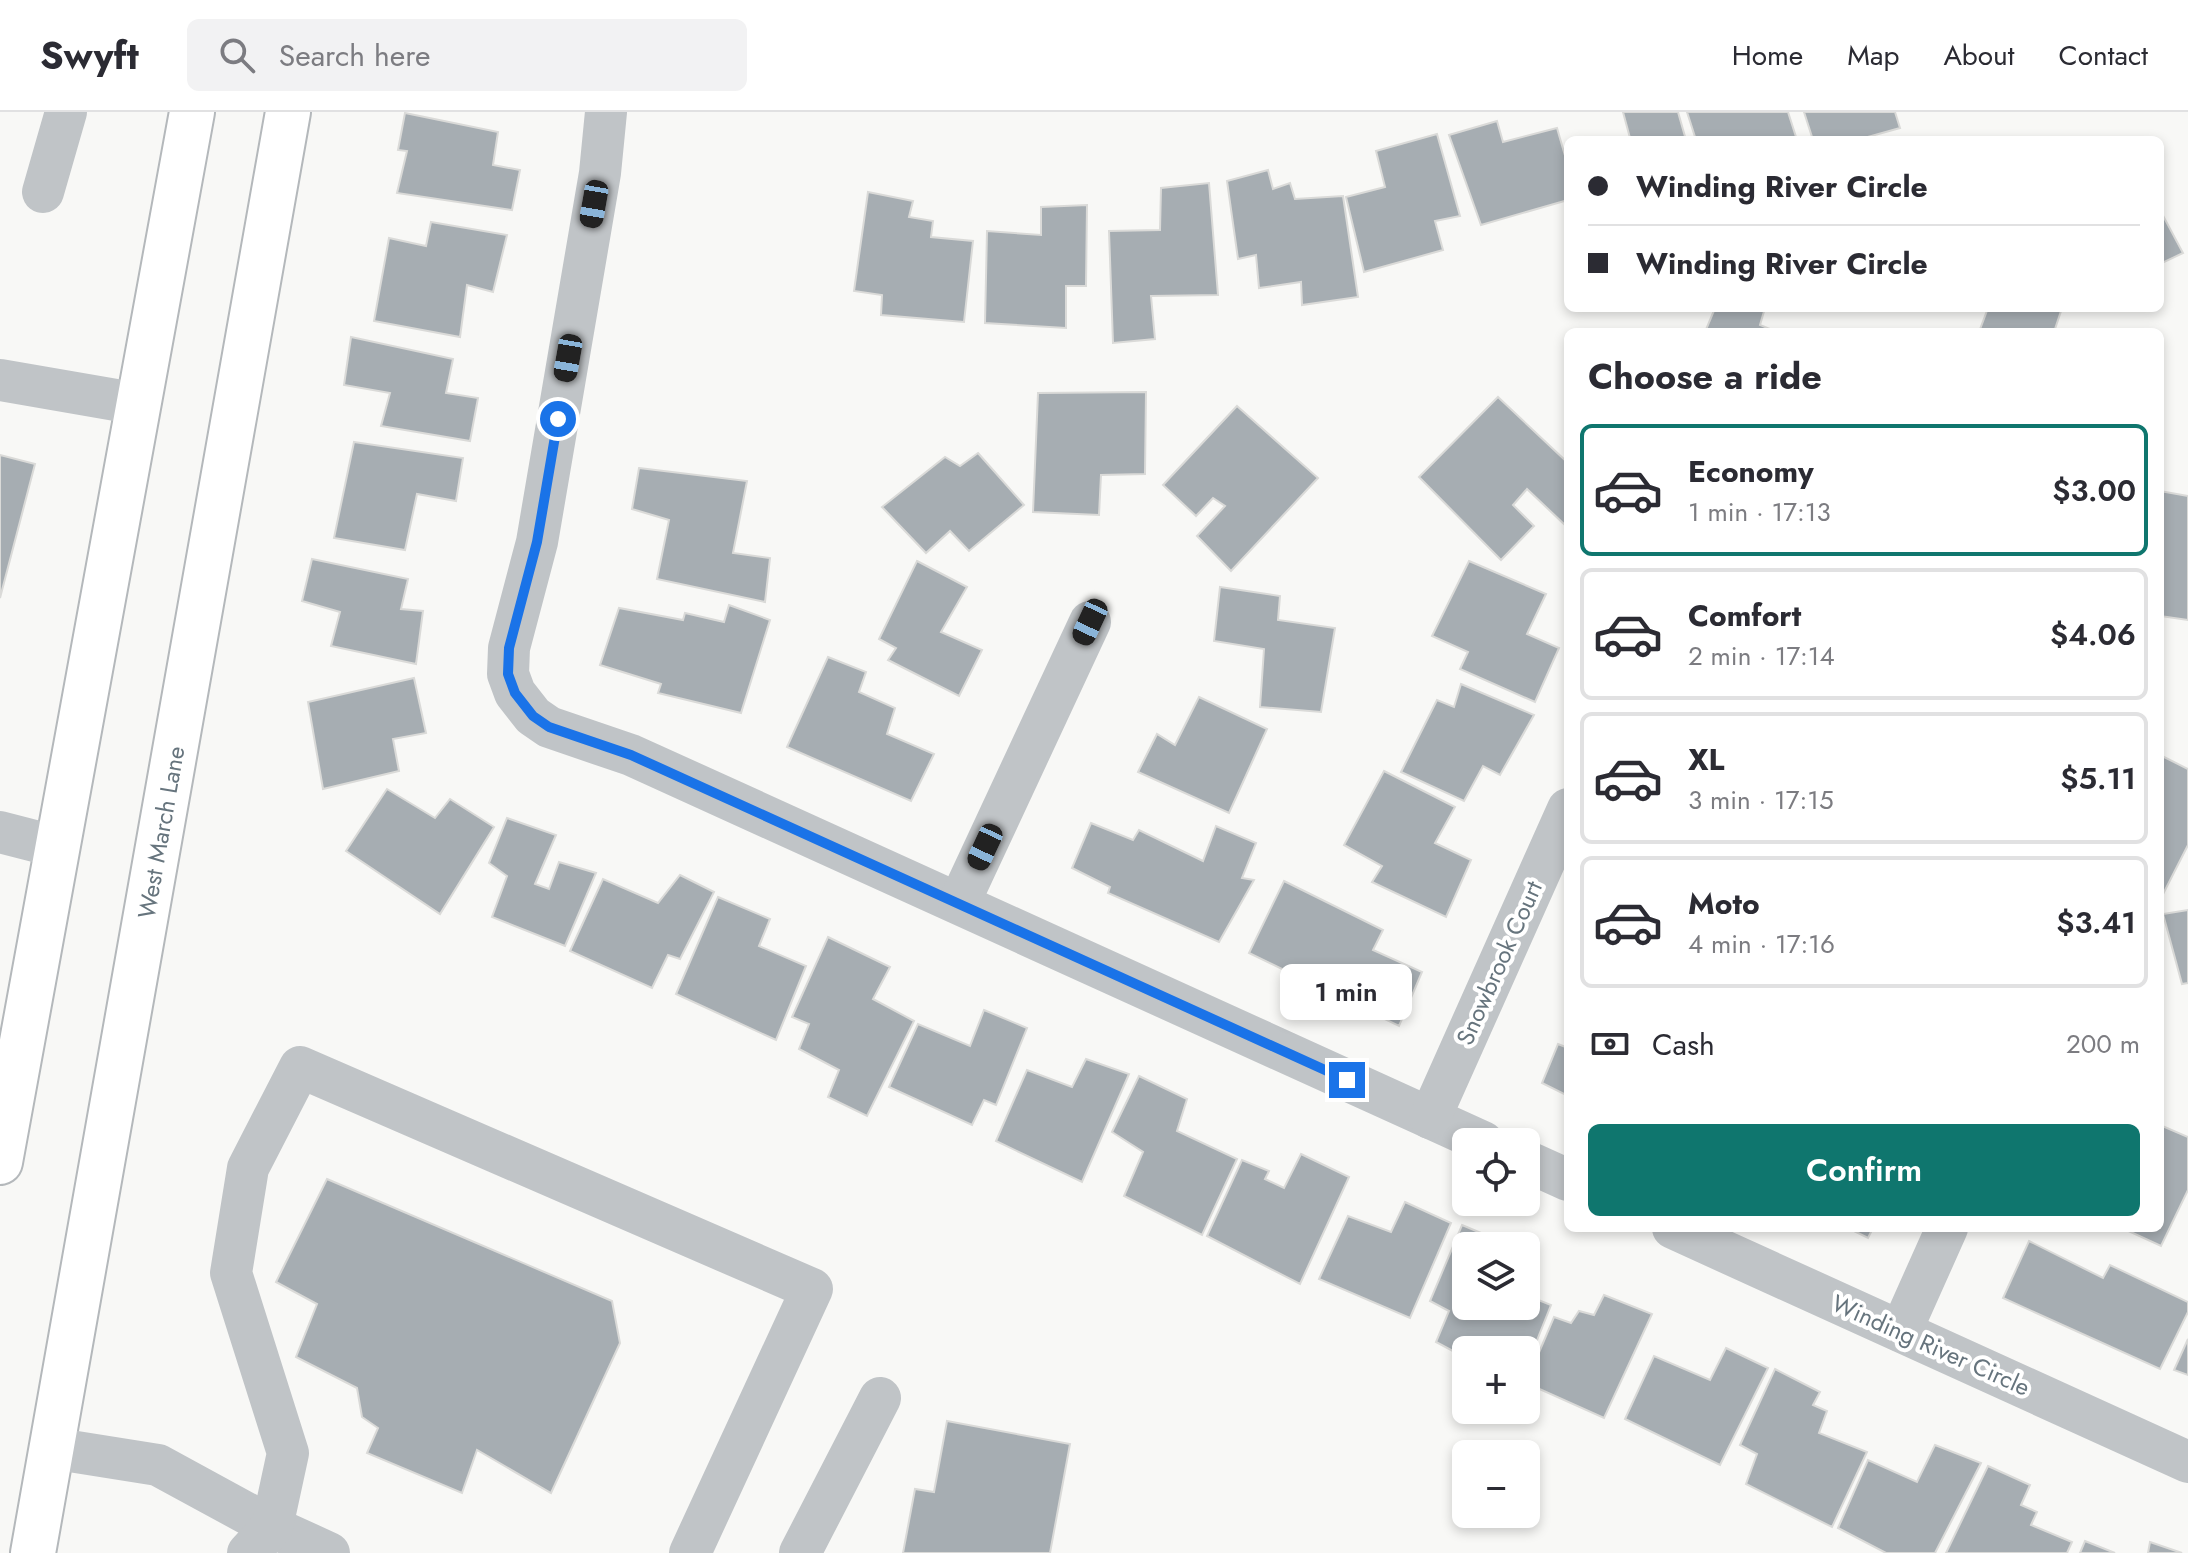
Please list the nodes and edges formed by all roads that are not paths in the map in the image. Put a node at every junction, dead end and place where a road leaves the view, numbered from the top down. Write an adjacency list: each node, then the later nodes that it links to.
1 (66, 112): 5 (street)
2 (192, 112): 7 (main road)
3 (288, 112): 22 (main road, West March Lane)
4 (606, 112): 12 (street)
5 (43, 192)
6 (0, 380): 7 (street)
7 (139, 404): 11 (main road)
8 (1090, 622): 12 (street)
9 (1564, 818): 13 (street, Snowbrook Court)
10 (0, 832): 11 (street)
11 (58, 847): 15 (main road)
12 (959, 903): 13 (street)
13 (1430, 1118): 14 (street)
14 (1452, 1128)
15 (0, 1162)
16 (1540, 1167): 17 (street)
17 (1564, 1178)
18 (1682, 1232): 20 (street, Winding River Circle)
19 (1945, 1232): 20 (street)
20 (1901, 1331): 23 (street, Winding River Circle)
21 (880, 1398): 28 (street)
22 (51, 1448): 24 (street); 25 (main road, West March Lane)
23 (2188, 1462)
24 (260, 1540): 26 (street); 27 (street)
25 (33, 1553)
26 (329, 1553)
27 (690, 1553)
28 (800, 1553)

